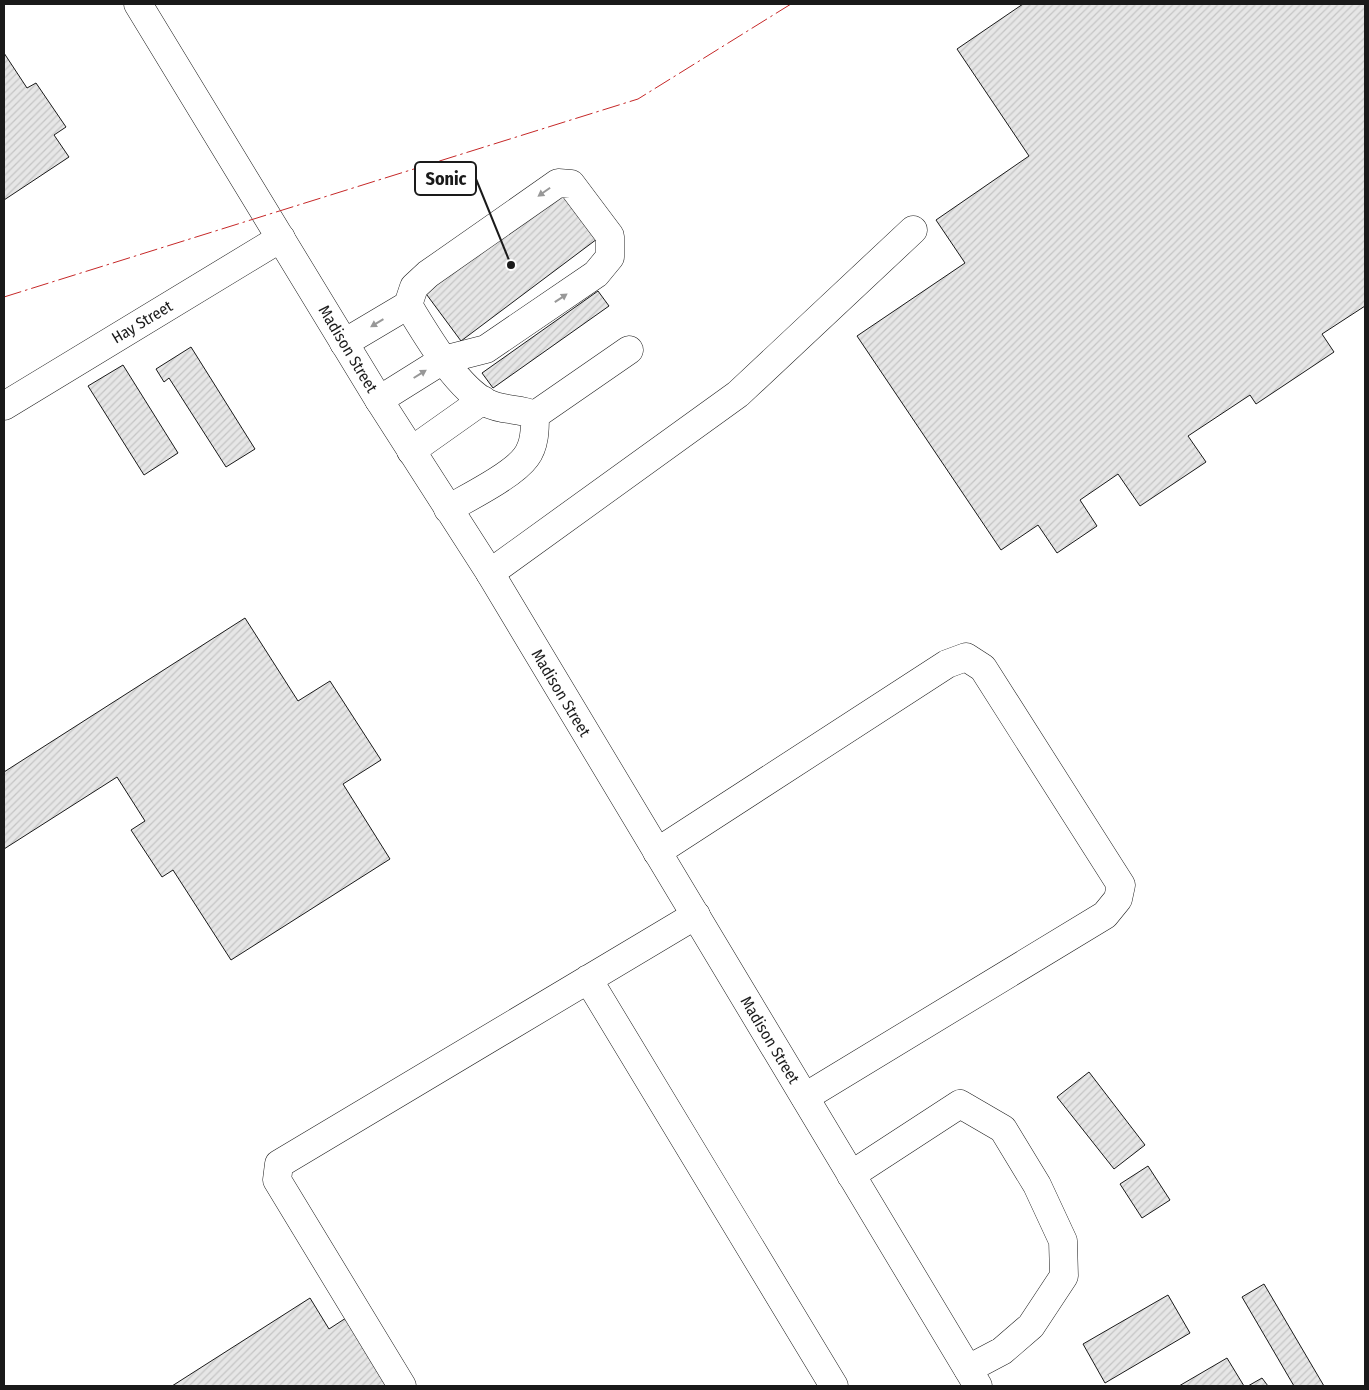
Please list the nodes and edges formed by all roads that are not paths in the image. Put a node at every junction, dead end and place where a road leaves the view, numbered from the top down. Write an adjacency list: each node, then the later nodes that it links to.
1 (138, 4): 3 (main road, Madison Street)
2 (913, 230): 14 (main road)
3 (281, 238): 5 (main road, Madison Street); 10 (main road, Hay Street)
4 (408, 305): 5 (main road, one-way to 5); 7 (main road); 7 (main road, one-way to 4)
5 (344, 343): 8 (main road, Madison Street)
6 (628, 350): 11 (main road)
7 (443, 360): 8 (main road, one-way to 7); 9 (main road)
8 (379, 400): 12 (main road, Madison Street)
9 (483, 400): 11 (main road); 12 (main road)
10 (4, 406)
11 (536, 415): 13 (main road)
12 (411, 451): 13 (main road, Madison Street)
13 (448, 509): 14 (main road, Madison Street)
14 (490, 573): 15 (main road, Madison Street)
15 (657, 852): 16 (main road, Madison Street); 18 (main road)
16 (696, 916): 17 (main road); 18 (main road, Madison Street)
17 (588, 980): 21 (main road); 22 (main road)
18 (805, 1097): 19 (main road, Madison Street)
19 (852, 1175): 20 (main road, Madison Street); 20 (main road)
20 (973, 1377)
21 (402, 1386)
22 (834, 1386)

